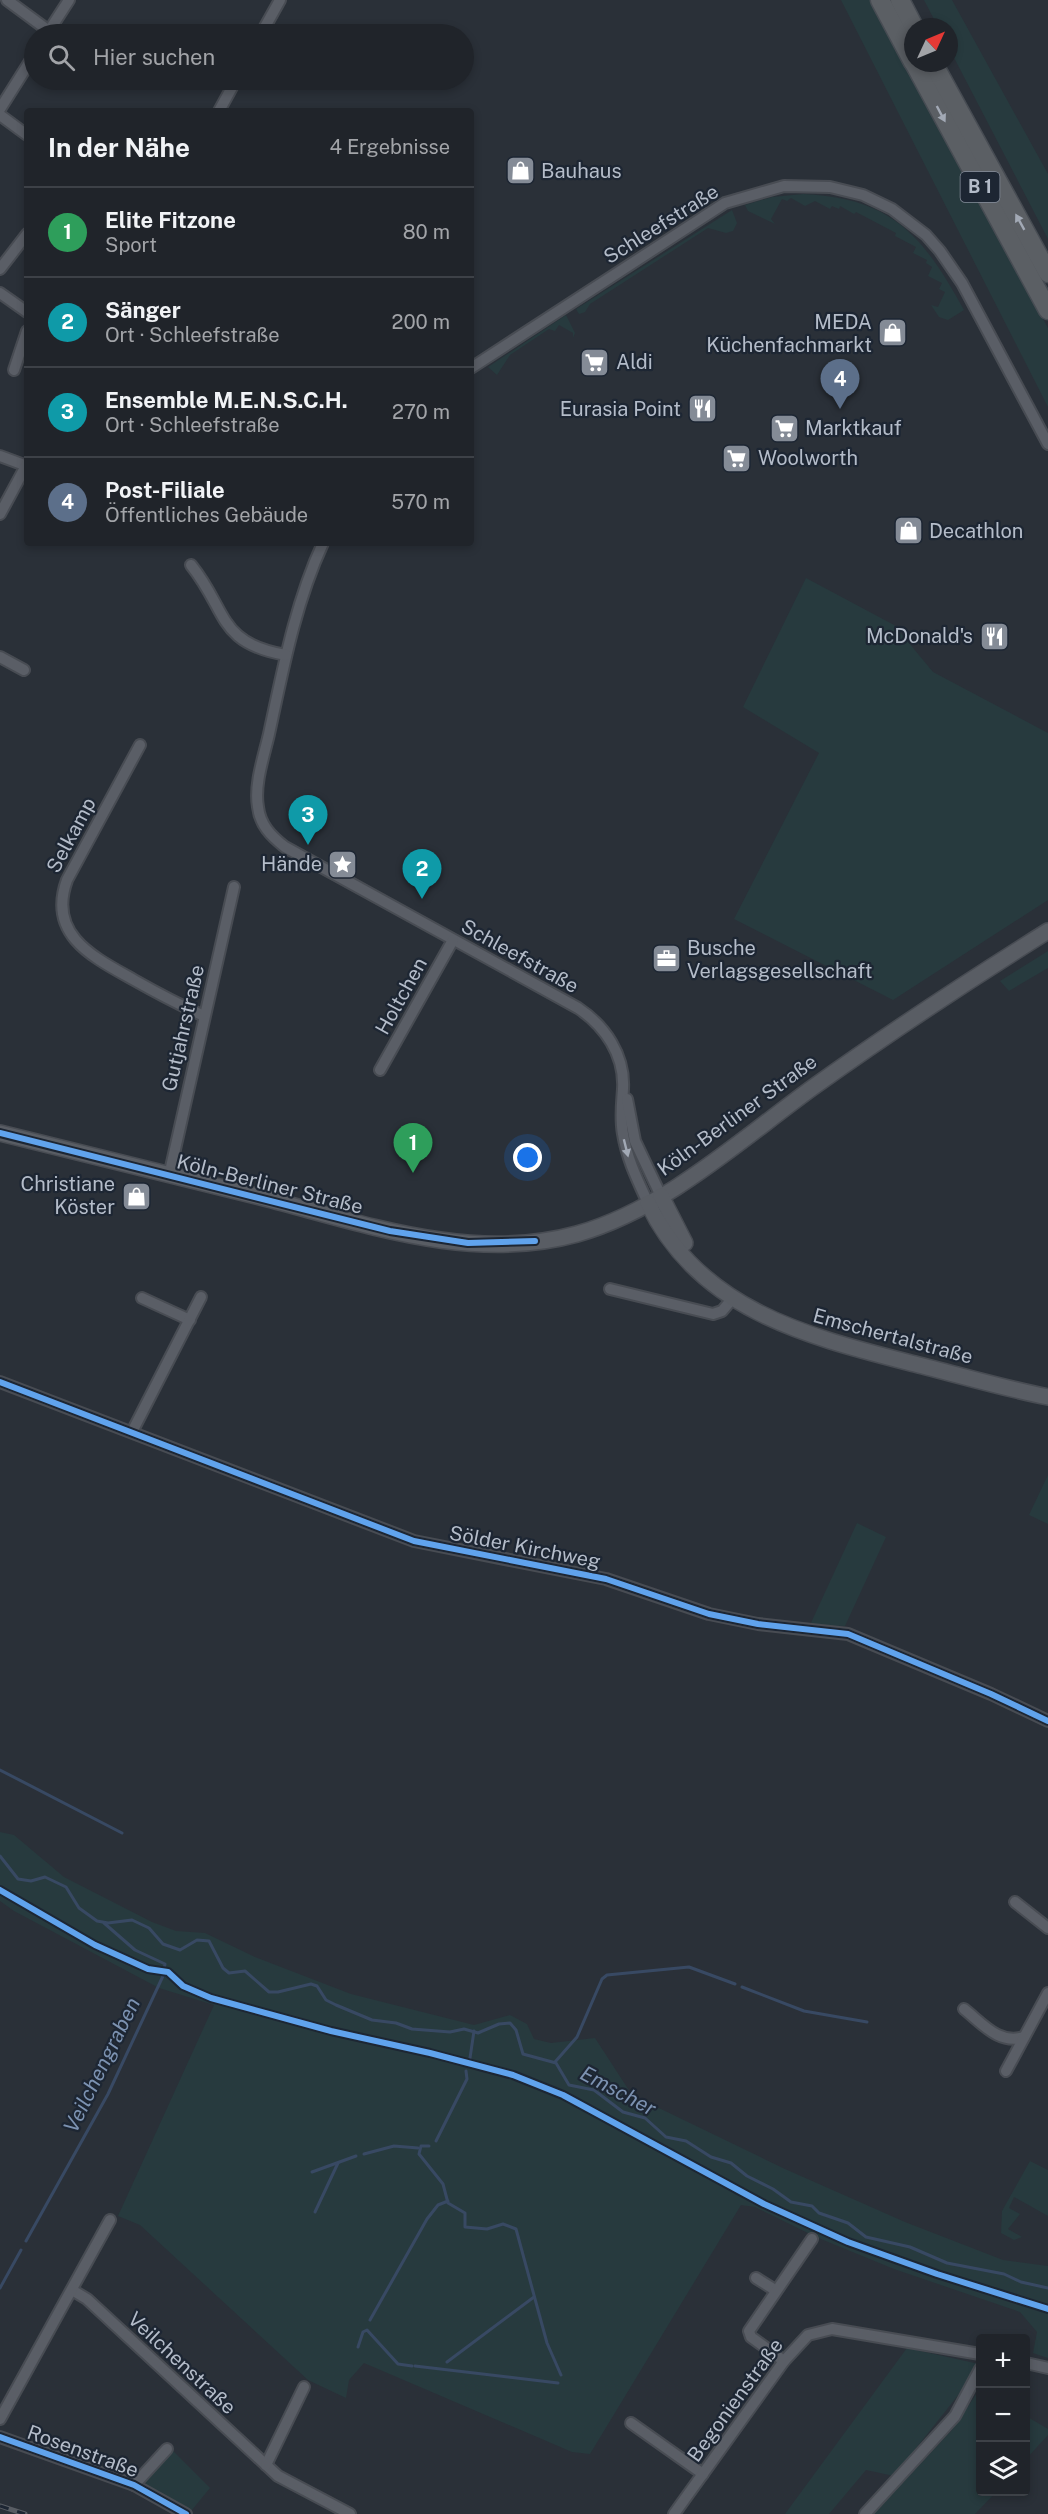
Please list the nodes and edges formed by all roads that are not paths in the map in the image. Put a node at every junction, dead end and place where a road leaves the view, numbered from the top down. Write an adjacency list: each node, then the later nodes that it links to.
1 (7, 0): 7 (street)
2 (69, 0): 8 (street)
3 (280, 0): 9 (street)
4 (880, 0): 10 (highway, B 1)
5 (900, 0): 6 (highway)
6 (909, 18)
7 (37, 24)
8 (54, 24)
9 (267, 24)
10 (904, 45)
11 (24, 71): 16 (street)
12 (918, 72): 24 (highway, B 1, one-way to 24)
13 (938, 72): 21 (highway, B 1, one-way to 13)
14 (231, 90): 15 (street)
15 (221, 108)
16 (0, 109)
17 (0, 115): 18 (street)
18 (24, 133)
19 (24, 238): 20 (street)
20 (0, 269)
21 (1048, 273)
22 (0, 293): 23 (street)
23 (24, 310)
24 (1048, 310)
25 (24, 340): 27 (street)
26 (474, 366): 28 (street, Schleefstraße)
27 (14, 370)
28 (1048, 444)
29 (0, 456): 30 (street)
30 (24, 464)
31 (24, 470): 32 (street)
32 (0, 514)
33 (322, 546): 35 (street, Schleefstraße)
34 (191, 565): 35 (street)
35 (286, 655): 41 (street, Schleefstraße)
36 (0, 657): 37 (street)
37 (24, 670)
38 (140, 745): 42 (street, Selkamp)
39 (234, 887): 42 (street, Gutjahrstraße)
40 (1048, 931): 46 (main road, Köln-Berliner Straße)
41 (453, 940): 43 (street, Holtchen); 46 (street, Schleefstraße)
42 (204, 1016): 45 (street, Gutjahrstraße)
43 (380, 1070)
44 (0, 1133): 45 (main road, Köln-Berliner Straße)
45 (169, 1176): 46 (main road, Köln-Berliner Straße)
46 (655, 1199): 50 (main road, Emschertalstraße)
47 (610, 1289): 50 (street)
48 (201, 1297): 51 (street)
49 (142, 1298): 51 (street)
50 (733, 1298): 53 (main road, Emschertalstraße)
51 (190, 1320): 54 (street)
52 (0, 1382): 54 (street, Sölder Kirchweg)
53 (1048, 1398)
54 (132, 1432): 55 (street, Sölder Kirchweg)
55 (1048, 1721)
56 (1015, 1902): 57 (street)
57 (1048, 1928)
58 (1048, 1993): 60 (street)
59 (964, 2008): 61 (street)
60 (1044, 2011): 61 (street)
61 (1024, 2037): 62 (street)
62 (1006, 2071)
63 (110, 2220): 66 (street)
64 (812, 2239): 67 (street)
65 (756, 2278): 67 (street)
66 (72, 2290): 74 (street); 78 (street, Veilchenstraße)
67 (775, 2290): 69 (street)
68 (976, 2353): 69 (street, Begonienstraße)
69 (784, 2361): 79 (street, Begonienstraße)
70 (1030, 2364): 71 (street)
71 (1048, 2368)
72 (976, 2378): 84 (street)
73 (304, 2387): 78 (street)
74 (0, 2419)
75 (631, 2423): 79 (street)
76 (0, 2437): 80 (street, Rosenstraße)
77 (167, 2449): 80 (street, Rosenstraße)
78 (266, 2465): 82 (street, Veilchenstraße)
79 (703, 2474): 83 (street, Begonienstraße)
80 (134, 2486): 81 (street, Rosenstraße)
81 (186, 2514)
82 (350, 2514)
83 (674, 2514)
84 (865, 2514)

